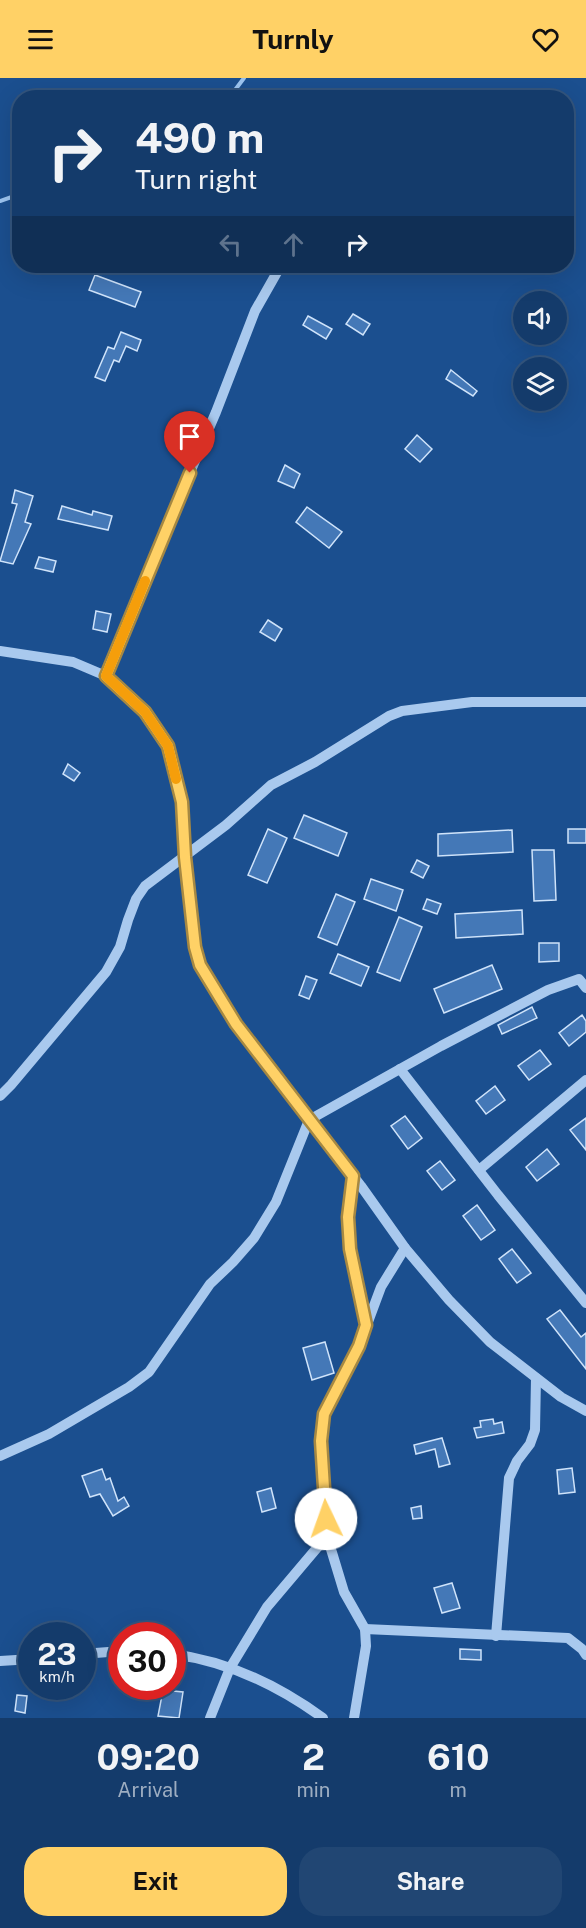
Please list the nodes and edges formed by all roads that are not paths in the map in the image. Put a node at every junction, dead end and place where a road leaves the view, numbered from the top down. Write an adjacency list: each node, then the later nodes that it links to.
1 (277, 273): 3 (street)
2 (0, 651): 3 (street)
3 (106, 676): 5 (street)
4 (586, 702): 5 (street)
5 (185, 857): 9 (street); 10 (street)
6 (586, 988): 7 (street)
7 (400, 1069): 10 (street); 11 (street)
8 (586, 1080): 11 (street)
9 (0, 1096)
10 (309, 1120): 12 (street); 18 (street)
11 (479, 1170): 14 (street)
12 (353, 1176): 13 (street); 15 (street)
13 (405, 1248): 15 (street); 16 (street)
14 (586, 1303)
15 (366, 1325): 19 (street)
16 (536, 1378): 17 (street); 21 (street)
17 (586, 1410)
18 (0, 1456)
19 (327, 1536): 20 (street); 26 (street)
20 (365, 1629): 21 (street); 29 (street)
21 (496, 1636): 22 (street)
22 (586, 1655)
23 (186, 1657): 26 (street)
24 (18, 1660): 25 (street)
25 (0, 1661)
26 (230, 1668): 27 (street); 28 (street)
27 (210, 1718)
28 (323, 1718)
29 (354, 1718)

